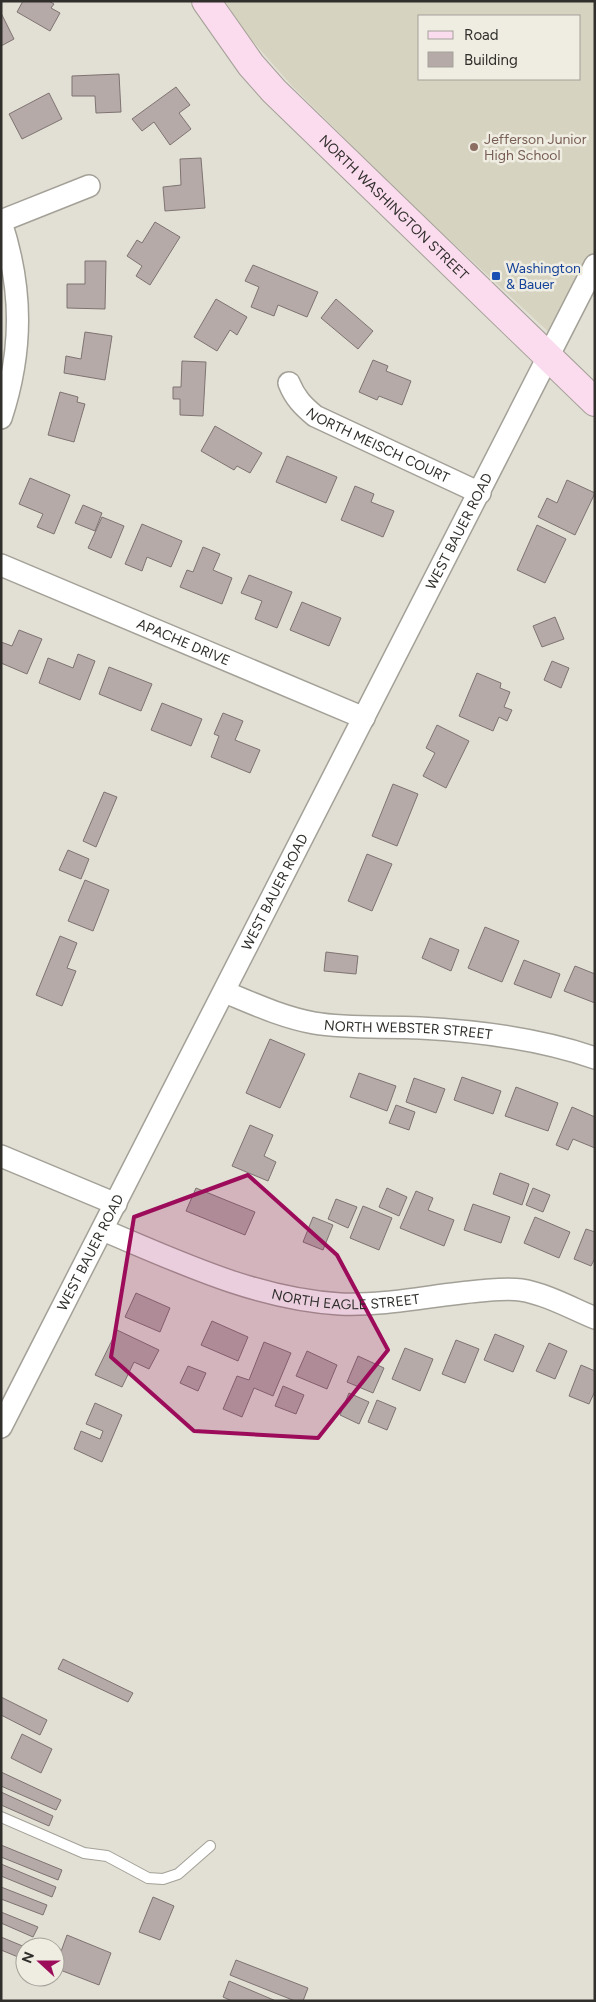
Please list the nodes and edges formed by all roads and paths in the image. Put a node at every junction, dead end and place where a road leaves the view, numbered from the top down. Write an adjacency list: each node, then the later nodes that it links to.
1 (206, 1): 5 (main road, NORTH WASHINGTON STREET)
2 (89, 186): 3 (street)
3 (1, 222): 8 (street)
4 (595, 265): 5 (street, WEST BAUER ROAD)
5 (549, 357): 7 (main road, NORTH WASHINGTON STREET); 9 (street, WEST BAUER ROAD)
6 (289, 383): 9 (street, NORTH MEISCH COURT)
7 (595, 402)
8 (1, 418)
9 (480, 493): 11 (street, WEST BAUER ROAD)
10 (1, 565): 11 (street, APACHE DRIVE)
11 (364, 718): 12 (street, WEST BAUER ROAD)
12 (225, 992): 13 (street, NORTH WEBSTER STREET); 15 (street, WEST BAUER ROAD)
13 (595, 1058)
14 (1, 1156): 15 (street)
15 (116, 1204): 16 (street, WEST BAUER ROAD)
16 (103, 1230): 17 (street, NORTH EAGLE STREET); 18 (street, WEST BAUER ROAD)
17 (595, 1318)
18 (1, 1427)
19 (1, 1817): 20 (lane)
20 (210, 1846)

